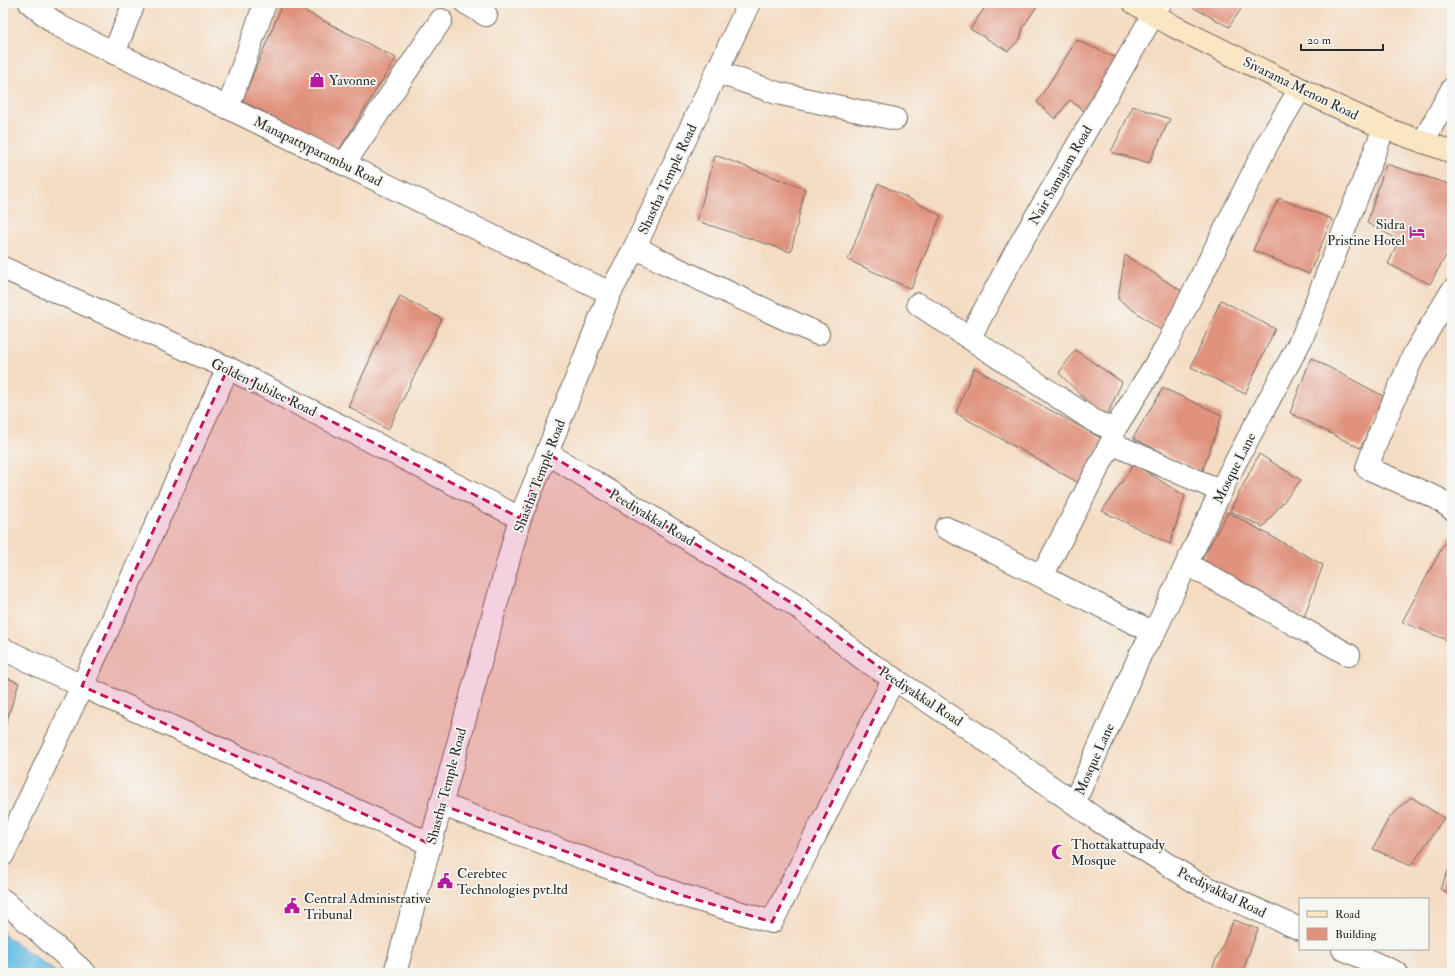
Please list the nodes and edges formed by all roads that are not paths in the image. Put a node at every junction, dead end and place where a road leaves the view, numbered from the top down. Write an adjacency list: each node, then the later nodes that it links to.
1 (30, 3): 10 (street, Manapattyparambu Road)
2 (134, 3): 10 (street)
3 (265, 3): 14 (street)
4 (466, 3): 8 (street)
5 (749, 3): 11 (street, Shastha Temple Road)
6 (1134, 3): 7 (street, Sivarama Menon Road)
7 (1157, 9): 12 (street, Sivarama Menon Road); 26 (street, Nair Samajam Road)
8 (486, 15)
9 (440, 20): 19 (street)
10 (114, 53): 14 (street, Manapattyparambu Road)
11 (717, 72): 15 (street); 20 (street, Shastha Temple Road)
12 (1300, 89): 16 (street, Sivarama Menon Road); 26 (street)
13 (1452, 89): 17 (street)
14 (228, 108): 19 (street, Manapattyparambu Road)
15 (895, 119)
16 (1384, 128): 17 (street, Sivarama Menon Road); 29 (street, Mosque Lane)
17 (1424, 142): 18 (street, Sivarama Menon Road)
18 (1452, 152)
19 (344, 164): 23 (street, Manapattyparambu Road)
20 (635, 247): 23 (street, Shastha Temple Road); 25 (street)
21 (3, 268): 27 (street, Golden Jubilee Road)
22 (1452, 291): 30 (street)
23 (610, 293): 28 (street, Shastha Temple Road)
24 (918, 304): 26 (street)
25 (818, 334)
26 (970, 338)
27 (228, 368): 31 (street, Golden Jubilee Road); 39 (street)
28 (547, 453): 31 (street, Shastha Temple Road); 38 (street, Peediyakkal Road)
29 (1221, 491): 33 (street, Mosque Lane); 34 (street)
30 (1452, 509)
31 (520, 518): 41 (street, Shastha Temple Road)
32 (946, 528): 34 (street)
33 (1187, 564): 35 (street, Mosque Lane); 37 (street)
34 (1042, 576): 35 (street)
35 (1154, 633): 40 (street, Mosque Lane)
36 (3, 649): 39 (street)
37 (1349, 655)
38 (894, 678): 40 (street, Peediyakkal Road); 41 (street)
39 (82, 686): 42 (street); 43 (street)
40 (1074, 803): 45 (street, Peediyakkal Road)
41 (440, 804): 42 (street, Shastha Temple Road)
42 (430, 844): 48 (street, Shastha Temple Road)
43 (3, 855)
44 (3, 900): 47 (street)
45 (1299, 929)
46 (1345, 950): 49 (street)
47 (85, 973)
48 (396, 973)
49 (1397, 973)

